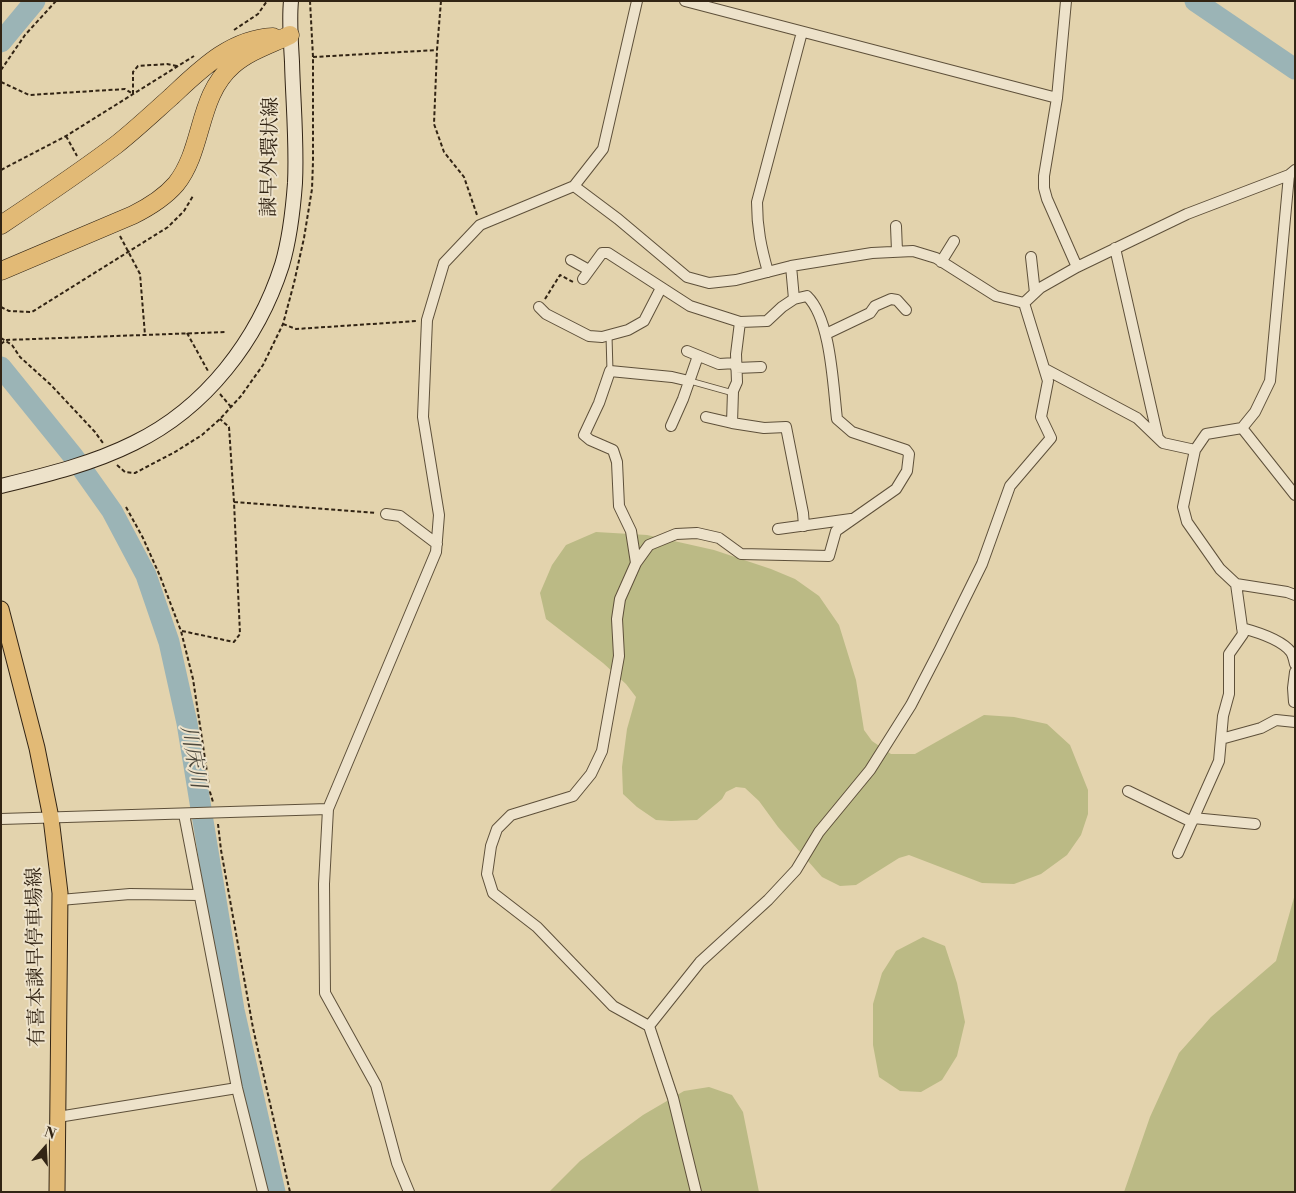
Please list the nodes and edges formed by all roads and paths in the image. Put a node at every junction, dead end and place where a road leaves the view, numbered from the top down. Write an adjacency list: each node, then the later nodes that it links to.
1 (56, 1): 16 (path)
2 (267, 1): 10 (path)
3 (291, 1): 11 (main road, 諫早外環状線)
4 (441, 1): 12 (path)
5 (637, 1): 24 (street)
6 (685, 1): 8 (street)
7 (1066, 1): 19 (street)
8 (702, 3): 9 (street)
9 (802, 32): 19 (street); 41 (street)
10 (227, 34)
11 (290, 35): 27 (highway); 40 (highway); 79 (main road, 諫早外環状線)
12 (437, 50): 14 (path); 26 (path)
13 (194, 55): 15 (path)
14 (313, 56)
15 (177, 66): 18 (path); 18 (path)
16 (1, 70)
17 (1, 82): 18 (path)
18 (133, 94): 20 (path)
19 (1057, 98): 38 (street)
20 (66, 136): 21 (path); 22 (path)
21 (77, 157)
22 (1, 170)
23 (1292, 173): 31 (street); 76 (street)
24 (574, 186): 26 (street); 41 (street)
25 (194, 196): 32 (path)
26 (480, 225): 50 (street)
27 (1, 226)
28 (896, 226): 33 (street)
29 (118, 232): 32 (path)
30 (954, 241): 36 (street)
31 (1115, 248): 38 (street); 77 (street)
32 (129, 251): 47 (path); 56 (path)
33 (896, 251): 36 (street); 37 (street)
34 (1031, 257): 44 (street)
35 (571, 260): 39 (street)
36 (941, 262): 46 (street)
37 (792, 266): 41 (street); 45 (street)
38 (1077, 267): 44 (street)
39 (589, 270): 42 (street); 43 (street)
40 (1, 271)
41 (768, 272)
42 (583, 279): 48 (path)
43 (661, 288): 51 (street); 57 (street)
44 (1035, 293): 46 (street)
45 (794, 299): 51 (street); 55 (street)
46 (1024, 303): 65 (street)
47 (1, 307)
48 (539, 307): 57 (street)
49 (906, 310): 55 (street)
50 (427, 320): 52 (path); 88 (street)
51 (740, 322): 63 (street)
52 (283, 324)
53 (226, 332): 54 (path)
54 (187, 333): 56 (path); 67 (path)
55 (826, 334): 85 (street)
56 (145, 335): 59 (path)
57 (609, 336): 66 (lane)
58 (1, 338): 59 (path)
59 (6, 340): 60 (path); 79 (path)
60 (1, 344)
61 (687, 351): 62 (street)
62 (698, 356): 63 (street); 68 (street)
63 (736, 366): 64 (street); 70 (street)
64 (761, 367)
65 (1045, 370): 77 (street); 111 (street)
66 (610, 371): 68 (street); 89 (street)
67 (211, 376)
68 (689, 381): 70 (lane); 75 (street)
69 (219, 392): 71 (path)
70 (733, 393): 74 (street)
71 (231, 407)
72 (706, 417): 74 (street)
73 (220, 418): 82 (path)
74 (732, 423): 86 (street)
75 (671, 426)
76 (1242, 428): 78 (street); 81 (street)
77 (1158, 438): 78 (street)
78 (1195, 450): 90 (street)
79 (104, 452): 80 (main road, 諫早外環状線)
80 (1, 486)
81 (1295, 495)
82 (234, 502): 84 (path); 94 (path)
83 (126, 507): 94 (path)
84 (386, 514): 88 (street)
85 (853, 519): 86 (street); 89 (street)
86 (804, 526): 87 (street)
87 (778, 529)
88 (437, 544): 101 (street)
89 (636, 563): 111 (street)
90 (1236, 584): 91 (street); 93 (street)
91 (1295, 595)
92 (1, 609): 104 (main road, 有喜本諫早停車場線)
93 (1242, 628): 95 (street); 99 (street)
94 (181, 631): 102 (path)
95 (1295, 664)
96 (1294, 678): 97 (street)
97 (1294, 702)
98 (1295, 722): 99 (street)
99 (1221, 739): 106 (street)
100 (1128, 791): 106 (street)
101 (328, 809): 102 (street); 117 (street)
102 (217, 813): 103 (street); 116 (path)
103 (184, 814): 104 (street); 109 (street)
104 (51, 818): 105 (street); 110 (main road, 有喜本諫早停車場線)
105 (1, 820)
106 (1193, 820): 107 (street); 108 (street)
107 (1256, 824)
108 (1178, 853)
109 (199, 895): 110 (street); 112 (street)
110 (60, 900): 113 (main road, 有喜本諫早停車場線)
111 (649, 1026): 118 (street)
112 (236, 1088): 113 (street); 115 (street)
113 (58, 1117): 114 (main road, 有喜本諫早停車場線)
114 (57, 1192)
115 (263, 1192)
116 (290, 1192)
117 (409, 1192)
118 (696, 1192)

